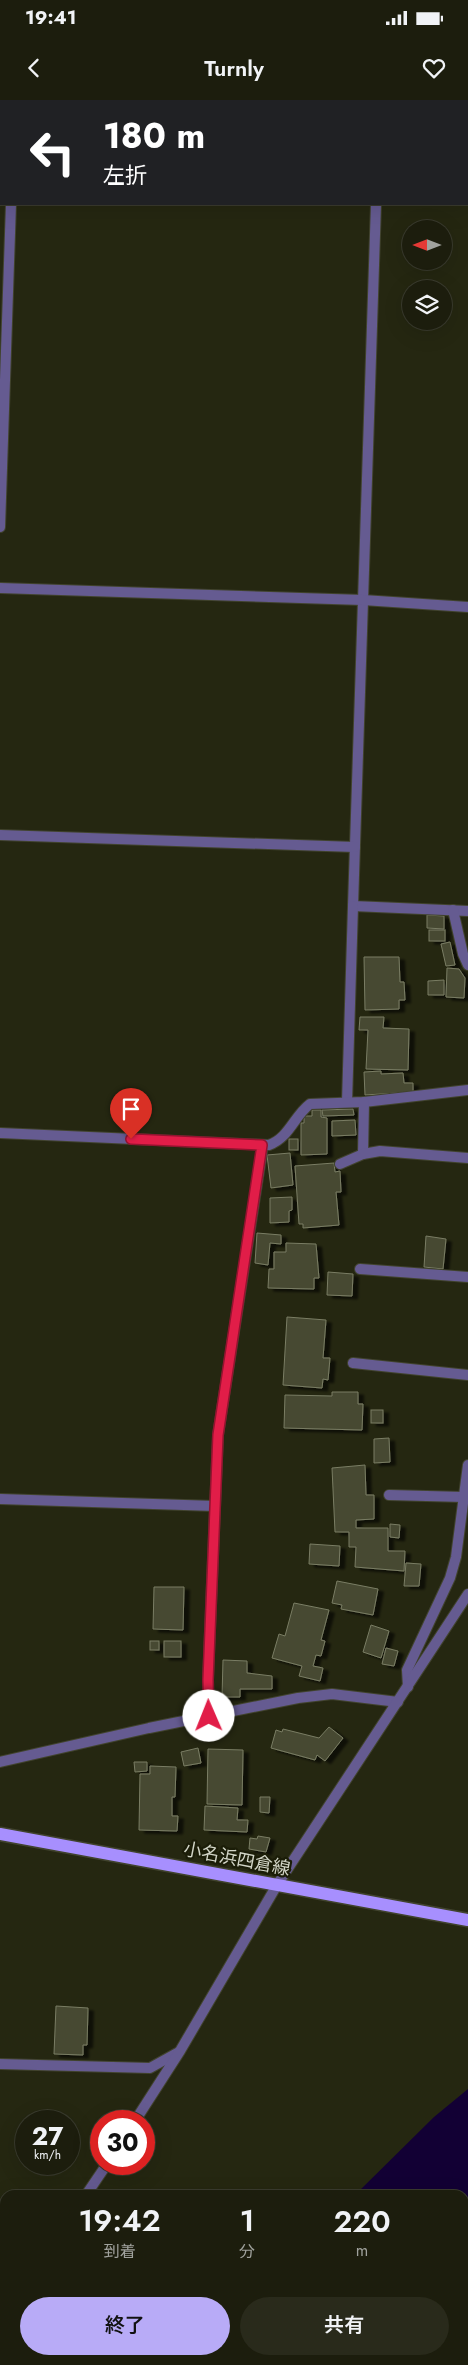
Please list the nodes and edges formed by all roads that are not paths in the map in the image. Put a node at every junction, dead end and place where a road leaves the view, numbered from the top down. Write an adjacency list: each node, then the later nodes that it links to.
1 (11, 205): 3 (street)
2 (376, 205): 7 (street)
3 (3, 345): 4 (street)
4 (2, 395): 5 (street)
5 (0, 527)
6 (0, 588): 7 (street)
7 (363, 600): 8 (street); 10 (street)
8 (468, 607)
9 (0, 835): 10 (street)
10 (355, 847): 11 (street)
11 (354, 906): 12 (street); 16 (street)
12 (453, 910): 13 (street); 14 (street)
13 (468, 911)
14 (468, 965)
15 (468, 1090): 17 (street)
16 (347, 1102): 17 (street); 19 (street)
17 (364, 1102): 20 (street)
18 (0, 1133): 19 (street)
19 (262, 1145): 31 (street)
20 (363, 1154): 21 (street); 22 (street)
21 (468, 1158)
22 (340, 1164)
23 (360, 1268): 24 (street)
24 (468, 1277)
25 (354, 1363): 26 (street)
26 (468, 1375)
27 (468, 1465): 29 (street)
28 (389, 1495): 29 (street)
29 (464, 1497): 33 (street)
30 (0, 1498): 31 (street)
31 (215, 1506): 35 (street)
32 (468, 1594): 33 (street)
33 (408, 1687): 34 (street)
34 (398, 1702): 35 (street); 38 (street)
35 (209, 1716): 36 (street)
36 (0, 1762)
37 (0, 1834): 38 (main road, 小名浜四倉線)
38 (277, 1885): 39 (main road, 小名浜四倉線); 40 (street)
39 (468, 1920)
40 (180, 2051): 41 (street); 42 (street)
41 (0, 2064)
42 (142, 2110)
43 (100, 2175): 44 (street)
44 (89, 2190)

